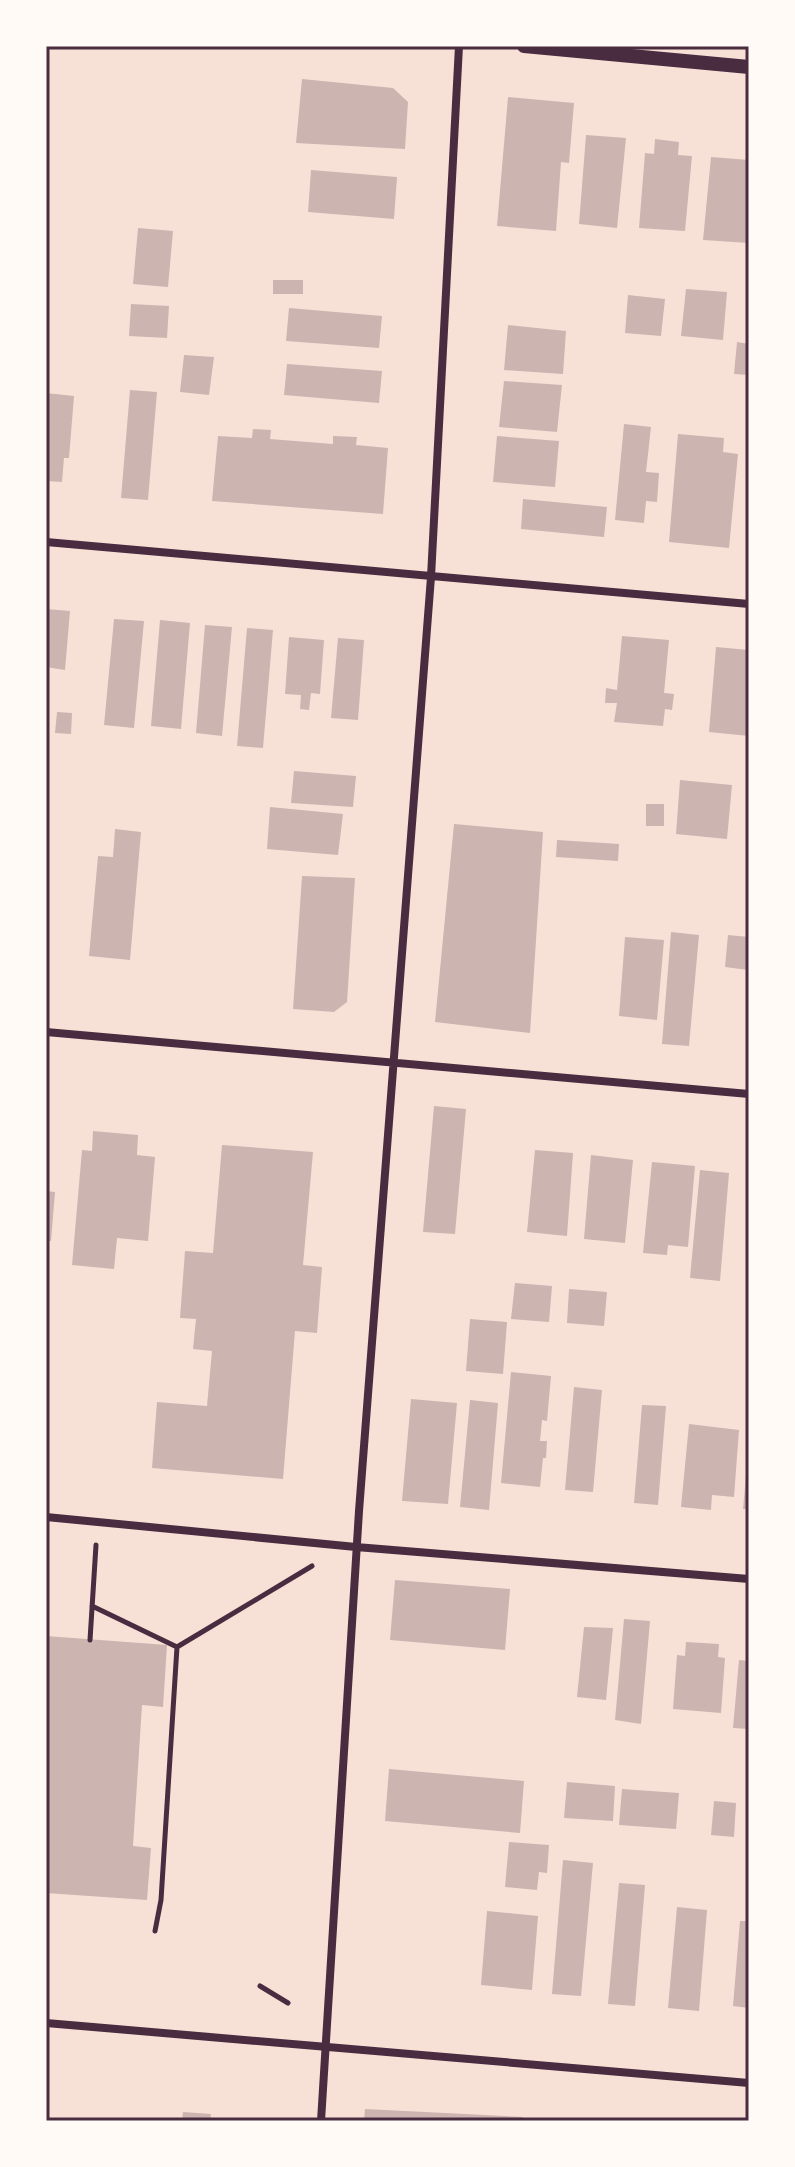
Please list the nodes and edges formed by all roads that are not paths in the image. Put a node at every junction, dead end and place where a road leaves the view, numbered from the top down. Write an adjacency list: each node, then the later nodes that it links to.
1 (459, 46): 5 (street)
2 (524, 46): 3 (street)
3 (749, 67)
4 (46, 542): 5 (street)
5 (431, 577): 6 (street); 8 (street)
6 (749, 604)
7 (46, 1032): 8 (street)
8 (392, 1061): 9 (street); 11 (street)
9 (749, 1094)
10 (46, 1517): 11 (street)
11 (356, 1547): 12 (street); 14 (street)
12 (749, 1579)
13 (46, 2023): 14 (street)
14 (326, 2047): 15 (street); 16 (street)
15 (749, 2083)
16 (321, 2121)

